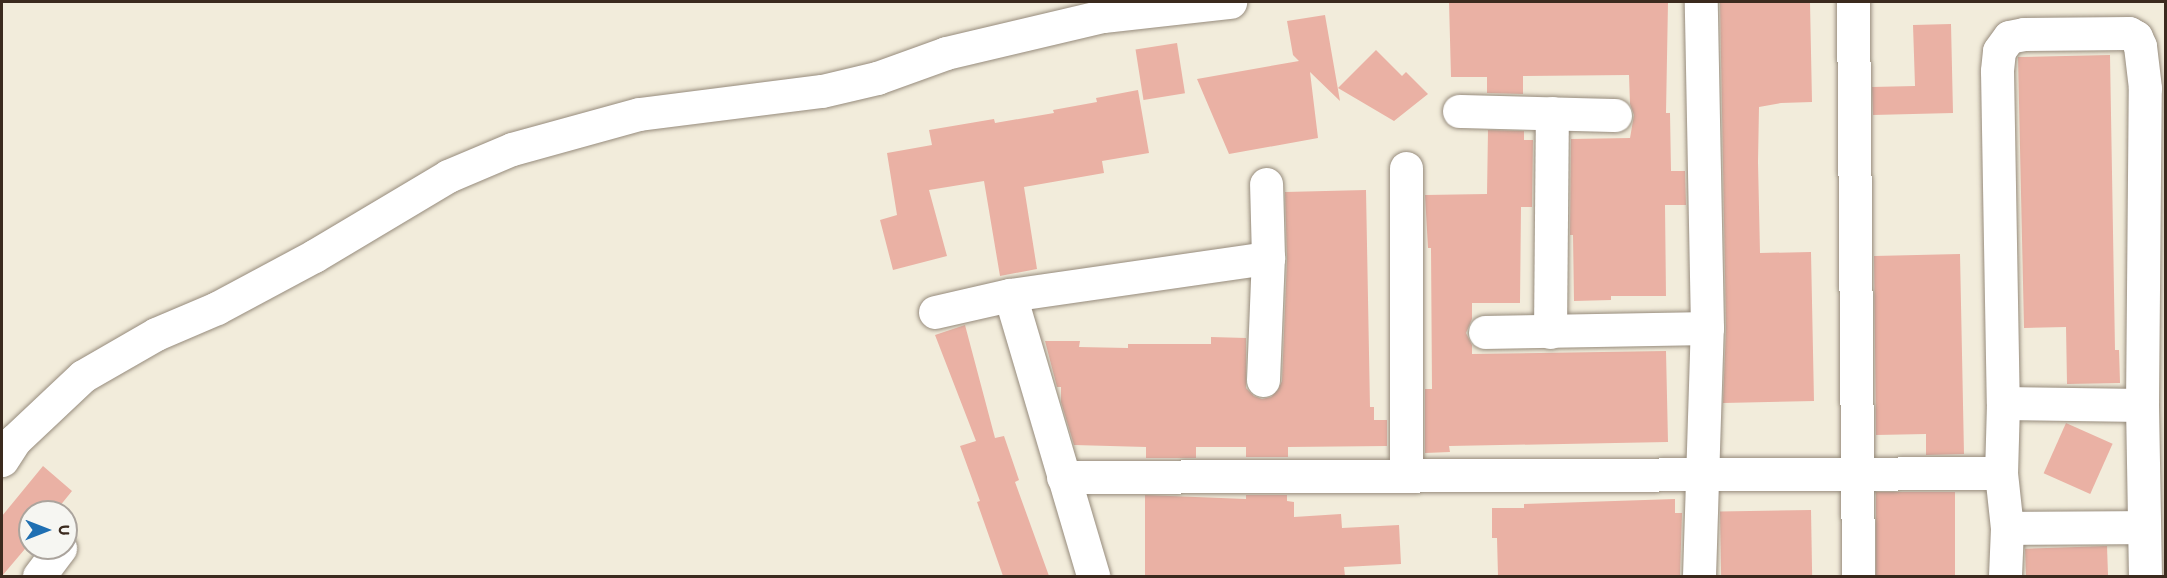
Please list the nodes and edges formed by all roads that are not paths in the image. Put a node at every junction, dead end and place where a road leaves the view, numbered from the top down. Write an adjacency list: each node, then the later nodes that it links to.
1 (1230, 2): 18 (street)
2 (1701, 2): 12 (street)
3 (1853, 2): 19 (street)
4 (1459, 111): 5 (street)
5 (1552, 113): 6 (street); 14 (street)
6 (1615, 116)
7 (1406, 168): 21 (street)
8 (1266, 184): 9 (street)
9 (1268, 258): 10 (street); 15 (street)
10 (1010, 295): 11 (street); 23 (street)
11 (935, 312)
12 (1707, 328): 14 (street); 22 (street)
13 (1485, 332): 14 (street)
14 (1550, 332)
15 (1263, 380)
16 (2003, 403): 17 (street); 17 (street); 20 (street)
17 (2142, 405): 24 (street)
18 (6, 444)
19 (1858, 471): 20 (street); 22 (street); 30 (street)
20 (2001, 472): 25 (street)
21 (1406, 476): 22 (street); 23 (street)
22 (1701, 476): 29 (street)
23 (1063, 477): 28 (street)
24 (2143, 527): 25 (street); 32 (street)
25 (2007, 528): 31 (street)
26 (51, 560): 27 (street)
27 (39, 576)
28 (1093, 576)
29 (1699, 576)
30 (1858, 576)
31 (2005, 576)
32 (2145, 576)

